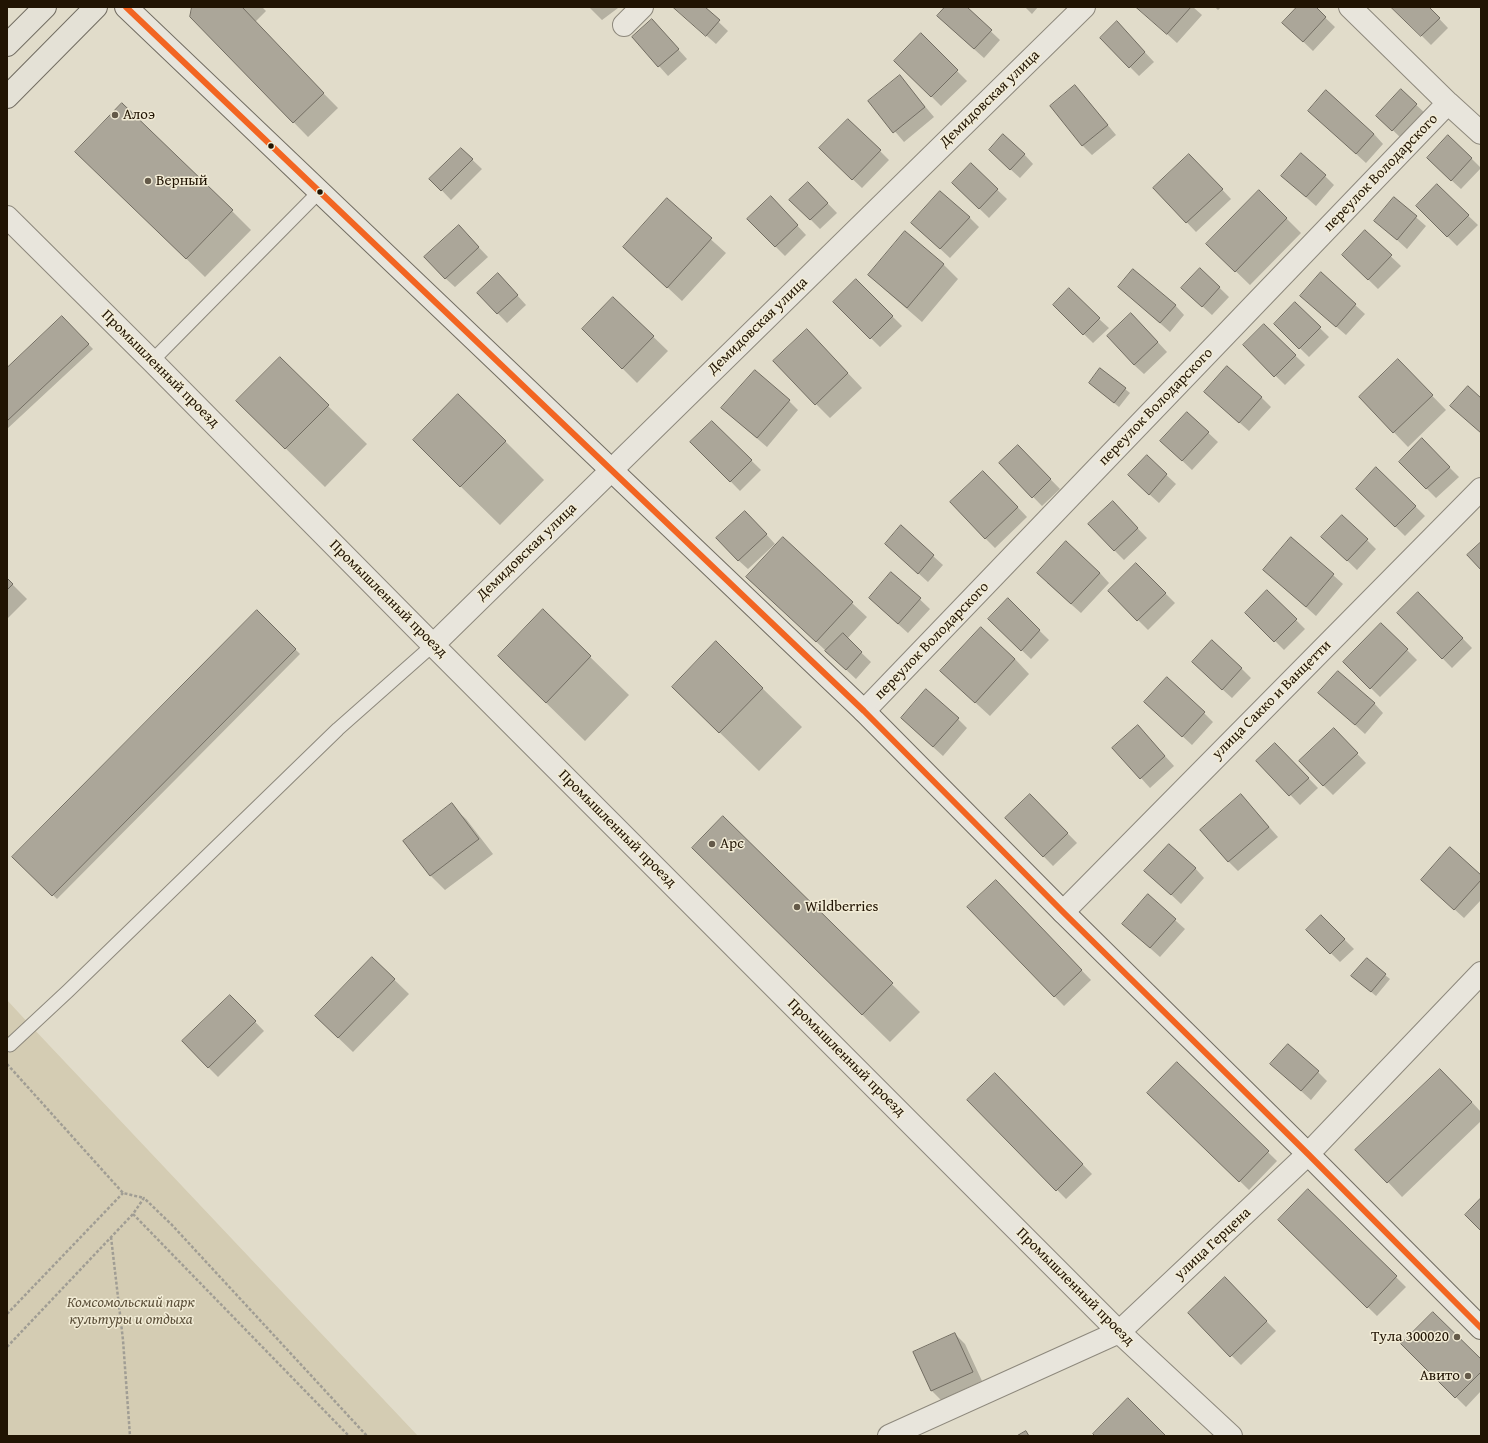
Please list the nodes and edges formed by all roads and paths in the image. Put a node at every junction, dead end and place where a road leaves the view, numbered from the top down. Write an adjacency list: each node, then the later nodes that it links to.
1 (45, 7): 8 (main road)
2 (96, 7): 9 (main road)
3 (126, 7): 12 (street)
4 (642, 7): 7 (street)
5 (1084, 7): 15 (street, Демидовская улица)
6 (1350, 7): 10 (street)
7 (624, 25)
8 (7, 45)
9 (7, 97)
10 (1448, 103): 11 (street); 18 (street, переулок Володарского)
11 (1481, 133)
12 (319, 192): 14 (lane); 15 (street)
13 (7, 217): 14 (street, Промышленный проезд)
14 (152, 361): 17 (street, Промышленный проезд)
15 (611, 470): 17 (street, Демидовская улица); 18 (street)
16 (1481, 489): 19 (street, улица Сакко и Ванцетти)
17 (433, 645): 21 (lane); 30 (street, Промышленный проезд)
18 (864, 711): 19 (street)
19 (1063, 912): 23 (street)
20 (1481, 973): 23 (street, улица Герцена)
21 (10, 1045)
22 (7, 1064): 24 (path)
23 (1308, 1154): 29 (street); 30 (street, улица Герцена)
24 (123, 1193): 25 (path); 28 (path)
25 (144, 1198): 26 (path); 34 (path)
26 (132, 1214): 27 (path); 33 (path)
27 (111, 1237): 31 (path); 32 (path)
28 (7, 1314)
29 (1481, 1328)
30 (1119, 1332): 35 (street, улица Герцена); 36 (street, Промышленный проезд)
31 (7, 1347)
32 (130, 1436)
33 (349, 1436)
34 (366, 1436)
35 (889, 1436)
36 (1231, 1436)

